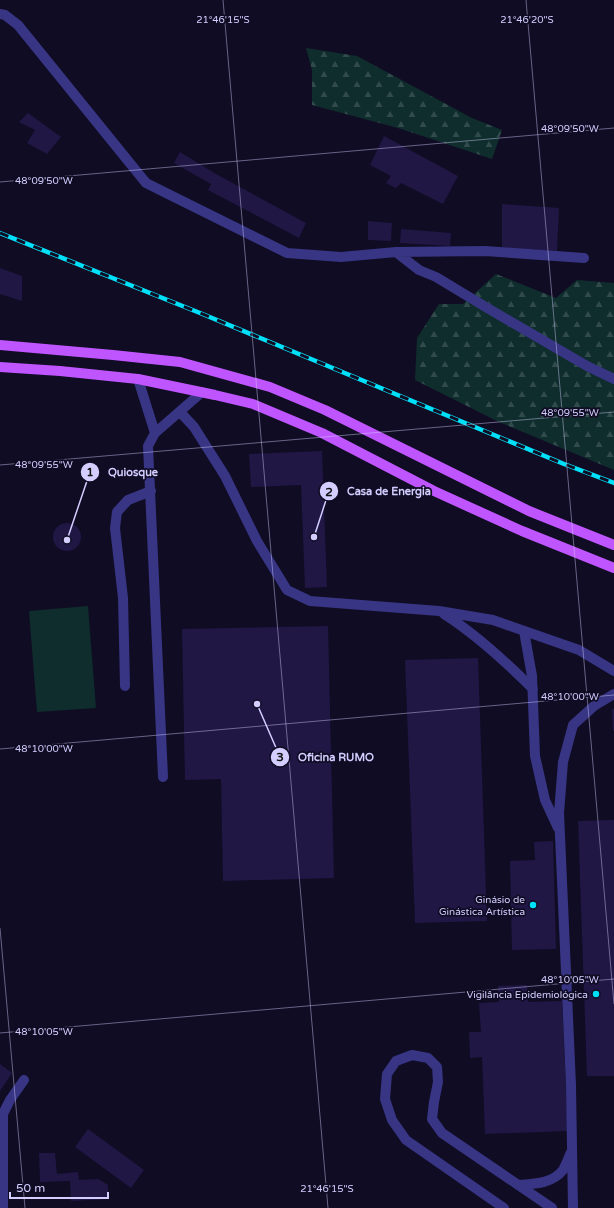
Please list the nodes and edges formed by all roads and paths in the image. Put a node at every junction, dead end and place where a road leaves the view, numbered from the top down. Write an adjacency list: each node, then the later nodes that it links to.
1 (0, 14): 2 (street)
2 (396, 252): 3 (street); 7 (street)
3 (584, 258)
4 (0, 345): 12 (main road)
5 (0, 367): 6 (main road)
6 (138, 379): 8 (main road); 10 (street)
7 (614, 379)
8 (202, 392): 9 (street); 13 (main road)
9 (180, 412): 10 (street); 14 (street)
10 (155, 433): 11 (street)
11 (151, 490): 17 (street); 20 (street)
12 (614, 545)
13 (614, 568)
14 (439, 611): 15 (street); 18 (street)
15 (524, 631): 16 (street); 18 (street)
16 (614, 671)
17 (125, 686)
18 (533, 689): 21 (street)
19 (614, 694): 21 (street)
20 (163, 777)
21 (560, 833): 23 (street)
22 (24, 1080): 25 (street)
23 (572, 1150): 24 (street); 28 (street)
24 (518, 1185): 26 (street); 27 (street)
25 (2, 1208)
26 (504, 1208)
27 (552, 1208)
28 (573, 1208)

